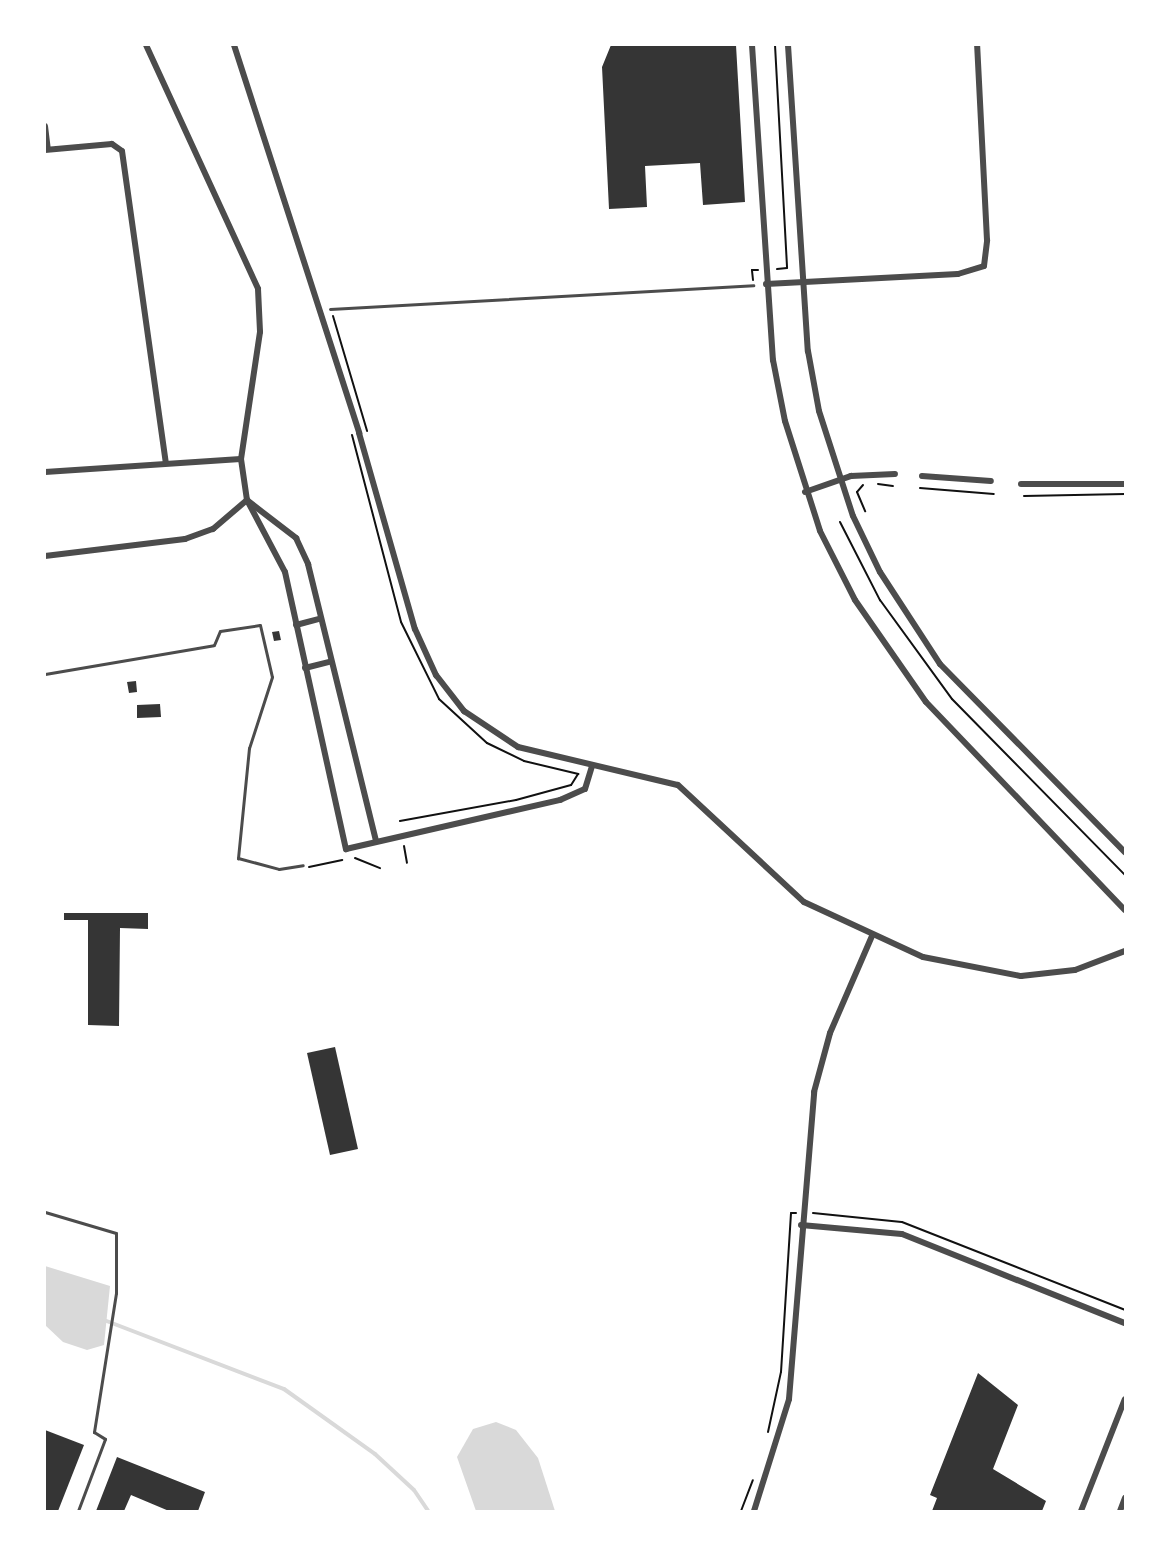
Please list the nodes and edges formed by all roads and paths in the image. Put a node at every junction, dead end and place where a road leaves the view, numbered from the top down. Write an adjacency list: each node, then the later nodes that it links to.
1 (146, 45): 18 (street)
2 (234, 45): 41 (street)
3 (753, 45): 13 (street)
4 (775, 45): 9 (path)
5 (788, 45): 12 (street)
6 (977, 45): 12 (street)
7 (45, 126): 8 (street)
8 (46, 149): 19 (street)
9 (772, 269)
10 (752, 270): 11 (path)
11 (758, 270)
12 (802, 282): 13 (street); 23 (street)
13 (766, 284): 29 (street)
14 (753, 285): 15 (lane)
15 (330, 309): 16 (path)
16 (370, 430)
17 (349, 436): 42 (path)
18 (241, 459): 19 (street); 33 (street)
19 (166, 464): 20 (street)
20 (45, 472)
21 (895, 474): 23 (street)
22 (922, 476): 24 (street)
23 (840, 479): 29 (street); 45 (street)
24 (991, 481)
25 (1021, 484): 26 (street)
26 (1125, 484)
27 (893, 486): 34 (path)
28 (920, 488): 30 (path)
29 (805, 492): 51 (street)
30 (994, 494)
31 (1125, 495): 32 (path)
32 (1024, 496)
33 (247, 500): 35 (street); 36 (street); 37 (street)
34 (865, 511)
35 (45, 556)
36 (318, 619): 37 (street); 38 (street)
37 (296, 625): 39 (street)
38 (329, 662): 39 (street); 43 (street)
39 (305, 668): 43 (street)
40 (45, 674): 49 (lane)
41 (592, 766): 43 (street); 52 (street)
42 (400, 821)
43 (376, 842)
44 (404, 846): 48 (path)
45 (1125, 852)
46 (355, 858): 50 (path)
47 (342, 860): 49 (path)
48 (407, 863)
49 (303, 865)
50 (380, 868)
51 (1125, 910)
52 (872, 936): 53 (street); 56 (street)
53 (1125, 951)
54 (45, 1212): 62 (lane)
55 (791, 1213): 59 (path)
56 (801, 1225): 57 (street); 64 (street)
57 (1125, 1323)
58 (1125, 1399): 65 (street)
59 (765, 1445)
60 (754, 1476): 63 (path)
61 (1125, 1498): 66 (street)
62 (78, 1511)
63 (741, 1511)
64 (754, 1511)
65 (1081, 1511)
66 (1120, 1511)

